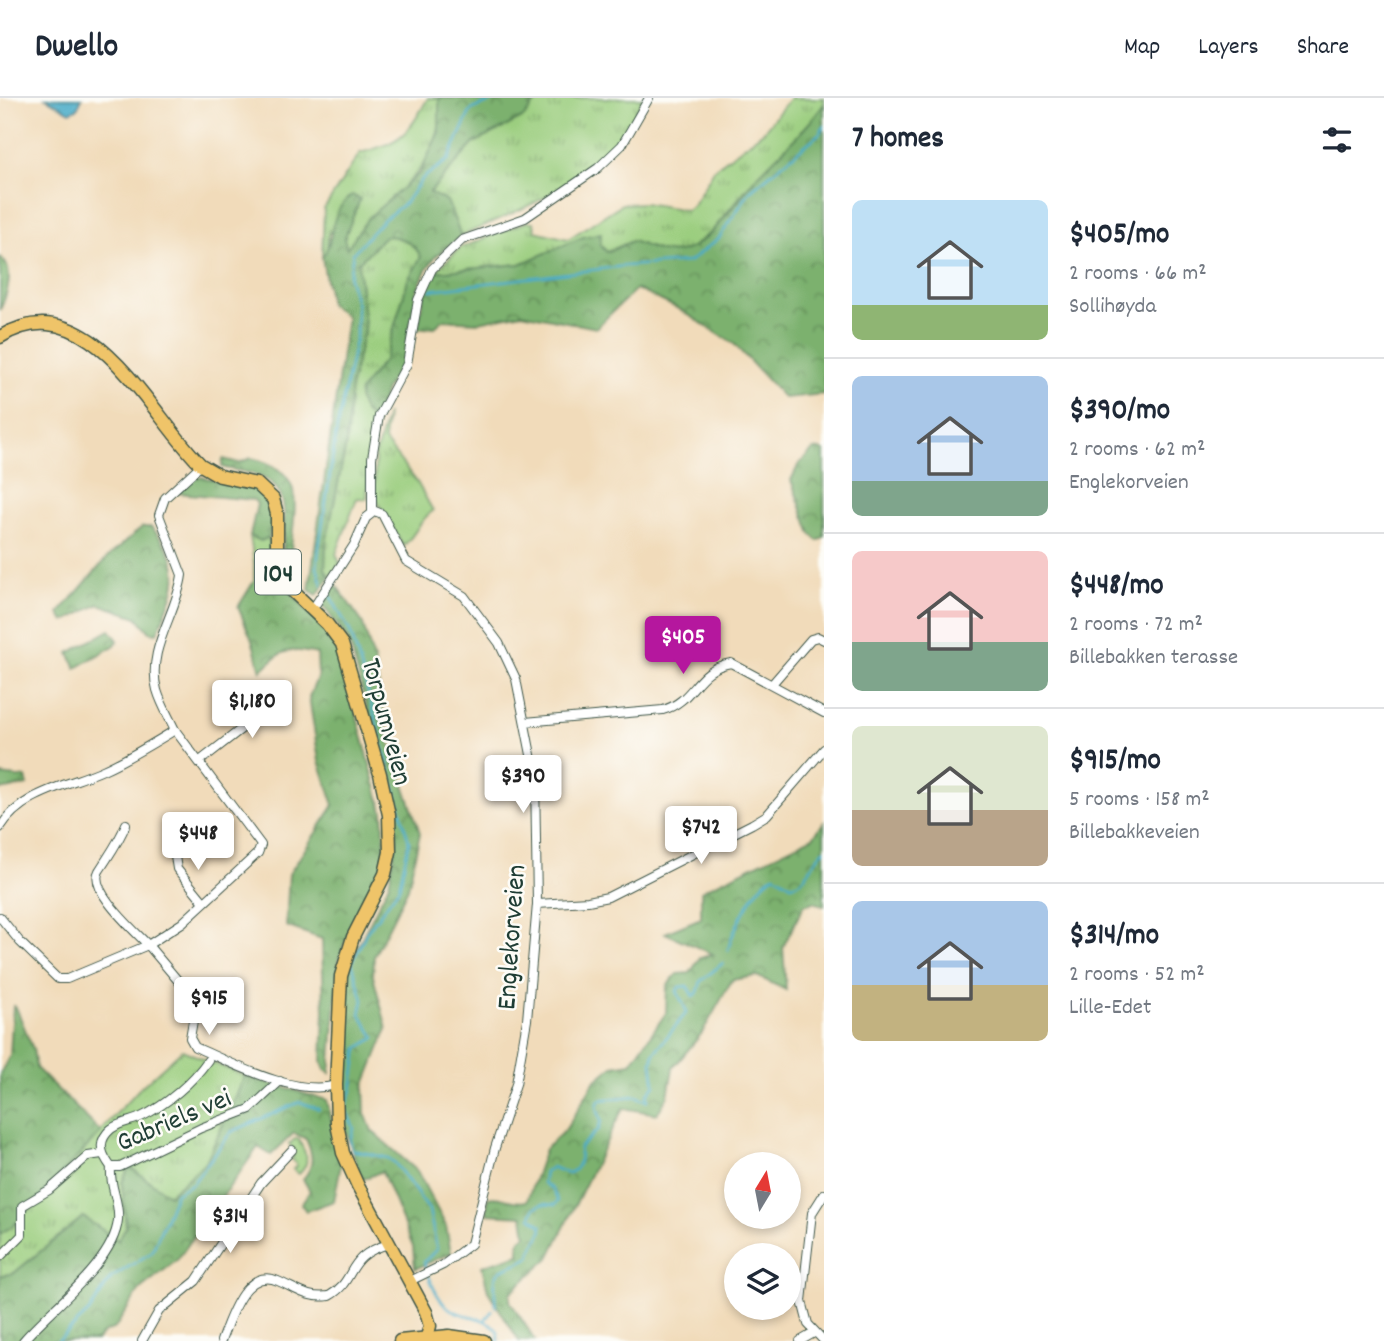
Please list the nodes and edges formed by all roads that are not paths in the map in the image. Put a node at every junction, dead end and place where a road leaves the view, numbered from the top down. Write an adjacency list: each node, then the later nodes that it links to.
1 (649, 98): 4 (street)
2 (0, 337): 3 (main road, Torpumveien / 104)
3 (201, 465): 5 (main road, Torpumveien / 104); 11 (street)
4 (372, 511): 5 (street); 10 (street, Englekorveien)
5 (312, 610): 23 (main road, Torpumveien / 104)
6 (824, 640): 7 (street)
7 (772, 684): 9 (street); 10 (street)
8 (285, 695): 13 (street)
9 (824, 713)
10 (525, 722): 18 (street, Englekorveien)
11 (175, 730): 13 (street); 15 (street)
12 (824, 749): 18 (street)
13 (200, 761): 17 (street)
14 (126, 824): 20 (street)
15 (0, 828)
16 (174, 850): 17 (street)
17 (204, 902): 20 (street)
18 (537, 904): 30 (street, Englekorveien)
19 (0, 917): 20 (street)
20 (148, 945): 22 (street)
21 (208, 1060): 25 (street, Gabriels vei)
22 (280, 1081): 23 (street); 26 (street, Gabriels vei)
23 (336, 1084): 28 (main road, Torpumveien / 104)
24 (292, 1150): 34 (street)
25 (102, 1154): 26 (street, Gabriels vei); 29 (street)
26 (111, 1167): 33 (street)
27 (824, 1194): 31 (street)
28 (389, 1244): 30 (main road, Torpumveien / 104); 35 (street)
29 (0, 1257)
30 (415, 1279): 32 (main road, Torpumveien / 104)
31 (814, 1333): 38 (street); 39 (street)
32 (427, 1337): 36 (main road); 37 (main road)
33 (23, 1341)
34 (142, 1341)
35 (221, 1341)
36 (400, 1341)
37 (484, 1341)
38 (800, 1341)
39 (824, 1341)

